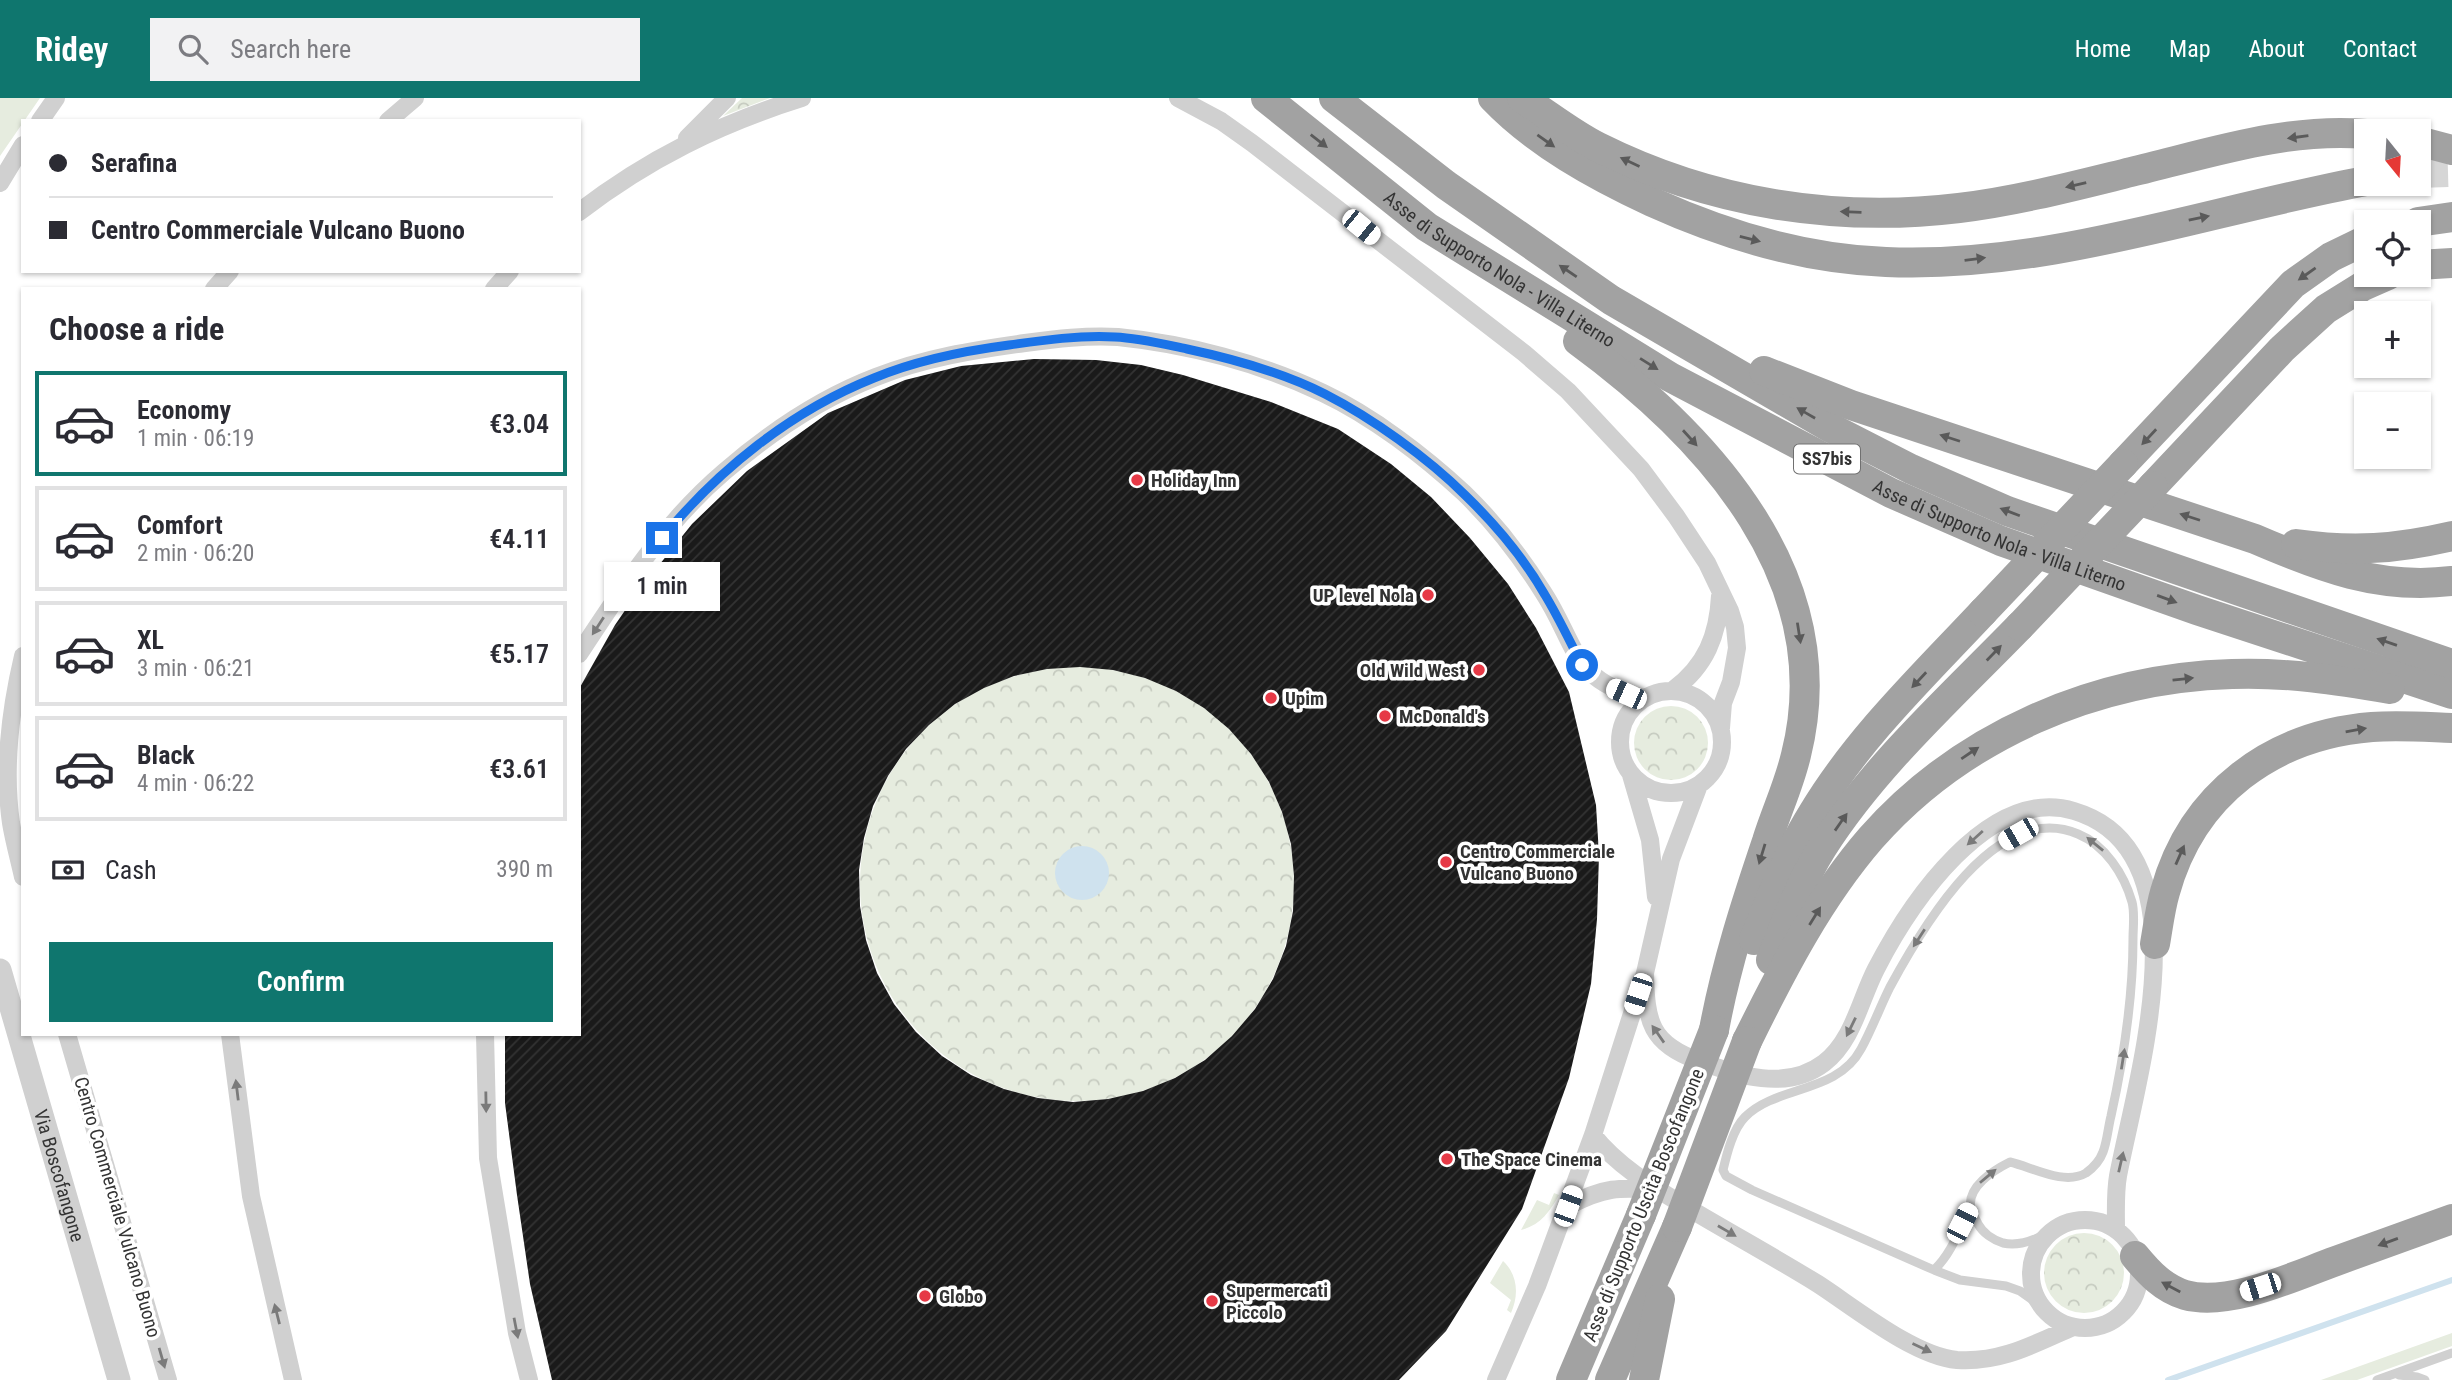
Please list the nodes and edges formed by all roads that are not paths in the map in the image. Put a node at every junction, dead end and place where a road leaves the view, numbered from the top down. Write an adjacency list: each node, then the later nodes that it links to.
1 (56, 98): 10 (street)
2 (415, 98): 11 (street)
3 (727, 98): 14 (street)
4 (802, 98): 14 (street)
5 (1178, 98): 35 (street)
6 (1266, 98): 22 (highway, Asse di Supporto Nola - Villa Literno / SS7bis, one-way to 22)
7 (1334, 98): 31 (highway, Asse di Supporto Nola - Villa Literno / SS7bis, one-way to 7)
8 (1493, 98): 18 (highway, one-way to 18)
9 (1522, 98): 12 (highway, one-way to 9)
10 (41, 119)
11 (390, 119)
12 (2354, 134)
13 (2431, 144): 16 (highway)
14 (677, 147): 19 (street)
15 (21, 148): 17 (street)
16 (2452, 150)
17 (0, 183)
18 (2354, 184)
19 (581, 211)
20 (2452, 218): 21 (highway)
21 (2431, 220)
22 (1427, 227): 41 (highway, Asse di Supporto Nola - Villa Literno / SS7bis, one-way to 41); 53 (highway, one-way to 53)
23 (2354, 246): 53 (highway, one-way to 53, bridge)
24 (2452, 263): 25 (highway)
25 (2431, 264)
26 (228, 273): 28 (street)
27 (508, 273): 29 (street)
28 (216, 287)
29 (496, 287)
30 (2361, 287): 57 (highway, one-way to 30, bridge)
31 (1611, 300): 33 (highway, one-way to 31); 37 (highway, Asse di Supporto Nola - Villa Literno / SS7bis, one-way to 31)
32 (2452, 536): 33 (highway)
33 (2255, 539): 34 (highway)
34 (2452, 581)
35 (1721, 589): 40 (street); 44 (street)
36 (581, 651): 42 (street, one-way to 36)
37 (2452, 664)
38 (21, 666): 48 (street)
39 (2315, 677): 41 (highway); 43 (highway); 57 (highway, one-way to 39)
40 (1673, 690): 42 (street); 44 (street)
41 (2452, 696)
42 (1643, 698): 46 (street)
43 (2452, 716)
44 (1721, 727): 47 (street)
45 (2452, 728): 50 (highway, one-way to 45)
46 (1631, 775): 47 (street); 49 (street)
47 (1699, 785): 49 (street)
48 (21, 868)
49 (1657, 916): 52 (street)
50 (2155, 944): 52 (street, one-way to 52); 65 (street, one-way to 50)
51 (0, 970): 72 (street, Via Boscofangone)
52 (1645, 973): 58 (street)
53 (1714, 1030): 77 (highway, Asse di Supporto Uscita Boscofangone, bridge)
54 (68, 1036): 73 (street, Centro Commerciale Vulcano Buono, one-way to 73)
55 (230, 1036): 74 (street, one-way to 55)
56 (485, 1036): 75 (street, one-way to 75)
57 (1747, 1041): 63 (highway, Asse di Supporto Uscita Boscofangone, bridge)
58 (1593, 1135): 59 (street); 60 (street)
59 (1659, 1190): 60 (street); 69 (street, one-way to 69)
60 (1568, 1206): 76 (street)
61 (1970, 1208): 64 (lane); 67 (lane); 67 (lane, one-way to 67)
62 (2452, 1219): 66 (highway, one-way to 66)
63 (1677, 1227): 78 (highway, Asse di Supporto Uscita Boscofangone); 79 (highway)
64 (2054, 1229): 65 (street); 68 (street)
65 (2116, 1230): 66 (street)
66 (2136, 1256): 69 (street)
67 (1934, 1270): 68 (lane)
68 (2041, 1306): 69 (street)
69 (2073, 1326)
70 (2452, 1353): 71 (lane)
71 (2390, 1375): 80 (lane); 81 (lane)
72 (119, 1380)
73 (168, 1380)
74 (293, 1380)
75 (529, 1380)
76 (1496, 1380)
77 (1571, 1380)
78 (1609, 1380)
79 (1644, 1380)
80 (2377, 1380)
81 (2425, 1380)

